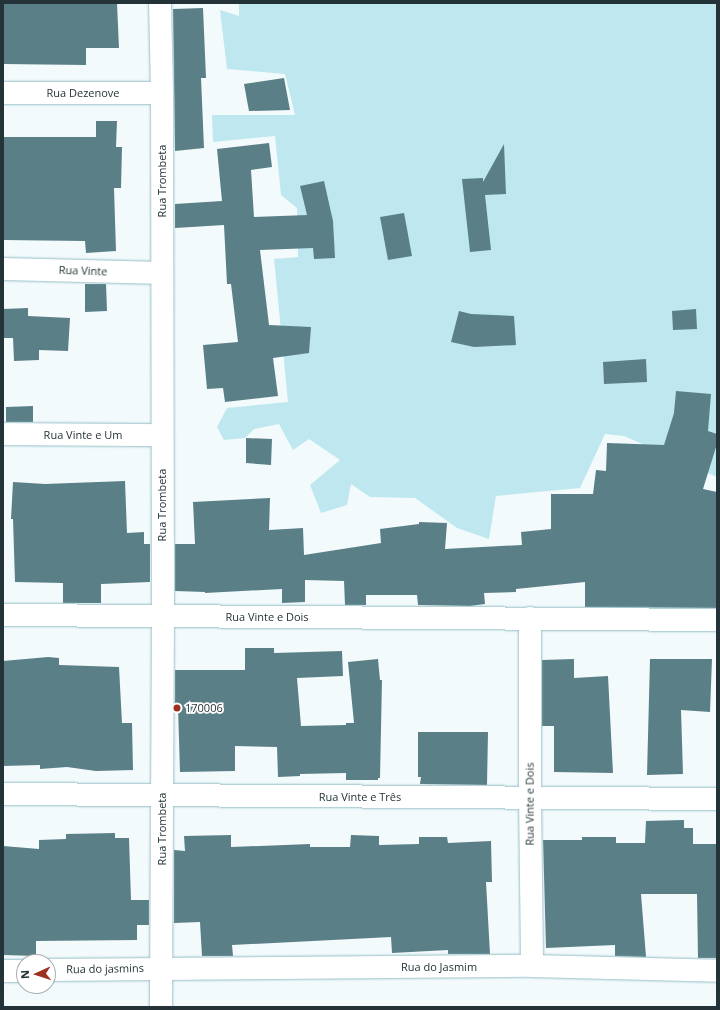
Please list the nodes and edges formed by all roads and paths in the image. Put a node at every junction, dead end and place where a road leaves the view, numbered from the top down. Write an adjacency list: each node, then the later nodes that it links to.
1 (160, 3): 3 (street, Rua Trombeta)
2 (3, 93): 3 (street, Rua Dezenove)
3 (162, 93): 5 (street, Rua Trombeta)
4 (3, 269): 5 (street, Rua Vinte)
5 (162, 274): 7 (street, Rua Trombeta)
6 (3, 434): 7 (street, Rua Vinte e Um)
7 (162, 436): 9 (street, Rua Trombeta)
8 (3, 615): 9 (street, Rua Vinte e Dois)
9 (163, 616): 10 (street, Rua Vinte e Dois); 13 (street, Rua Trombeta)
10 (530, 618): 11 (street, Rua Vinte e Dois); 14 (street, Rua Vinte e Dois)
11 (717, 620)
12 (3, 794): 13 (street, Rua Vinte e Três)
13 (163, 796): 14 (street, Rua Vinte e Três); 17 (street, Rua Trombeta)
14 (530, 798): 15 (street, Rua Vinte e Três); 16 (street, Rua Vinte e Dois)
15 (717, 799)
16 (532, 966): 17 (street, Rua do Jasmim); 21 (street, Rua do Jasmim)
17 (161, 968): 18 (street, Rua do jasmins); 22 (street, Rua Trombeta)
18 (56, 970)
19 (3, 971): 20 (street)
20 (16, 971)
21 (717, 971)
22 (161, 1007)

